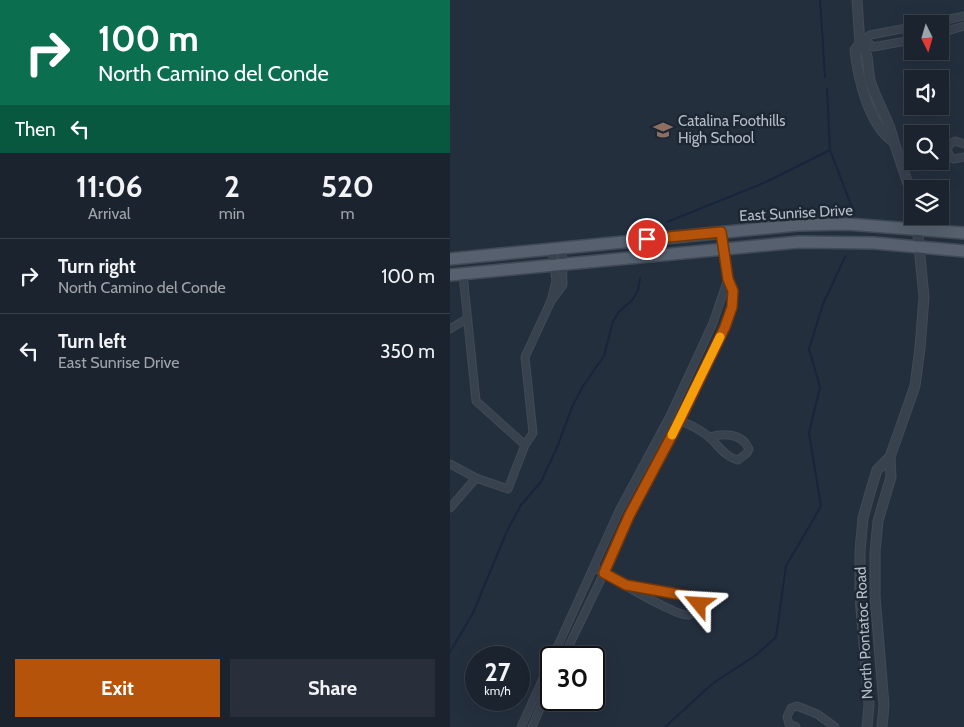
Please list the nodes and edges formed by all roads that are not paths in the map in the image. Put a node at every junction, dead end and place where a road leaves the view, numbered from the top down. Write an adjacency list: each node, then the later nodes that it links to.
1 (856, 0): 8 (street)
2 (964, 16): 3 (street)
3 (949, 19)
4 (964, 26): 6 (street)
5 (904, 29): 8 (street)
6 (949, 30)
7 (904, 41): 8 (street)
8 (862, 42): 9 (street); 10 (street)
9 (858, 76): 10 (street); 11 (street)
10 (878, 105): 11 (street)
11 (894, 142): 14 (street)
12 (963, 142): 13 (street)
13 (964, 156)
14 (907, 180)
15 (916, 225): 16 (street, North Pontatoc Road)
16 (916, 229): 17 (main road, East Sunrise Drive); 18 (main road, East Sunrise Drive); 21 (street, North Pontatoc Road)
17 (721, 232): 19 (main road, East Sunrise Drive); 20 (street)
18 (964, 233)
19 (557, 247): 23 (main road, East Sunrise Drive); 24 (street)
20 (724, 248): 21 (main road, East Sunrise Drive); 24 (main road, East Sunrise Drive); 27 (street)
21 (919, 248): 22 (main road, East Sunrise Drive); 34 (street, North Pontatoc Road)
22 (964, 251)
23 (450, 259)
24 (558, 264): 25 (main road, East Sunrise Drive); 33 (street)
25 (462, 274): 26 (main road, East Sunrise Drive); 28 (street)
26 (450, 275)
27 (728, 279): 30 (street); 31 (street)
28 (468, 318): 29 (street); 33 (street)
29 (450, 329)
30 (670, 416): 31 (street); 38 (street)
31 (680, 420): 32 (street); 39 (street)
32 (710, 437): 32 (street)
33 (525, 445): 36 (street)
34 (890, 457): 47 (street, North Pontatoc Road); 48 (street, North Pontatoc Road)
35 (450, 464): 36 (street)
36 (476, 478): 37 (street)
37 (450, 508)
38 (595, 568): 39 (street); 43 (street)
39 (604, 573): 40 (street); 41 (street)
40 (626, 585): 40 (street)
41 (568, 646)
42 (540, 708): 44 (street)
43 (521, 727)
44 (532, 727)
45 (796, 727): 46 (street)
46 (835, 727)
47 (867, 727)
48 (882, 727)

